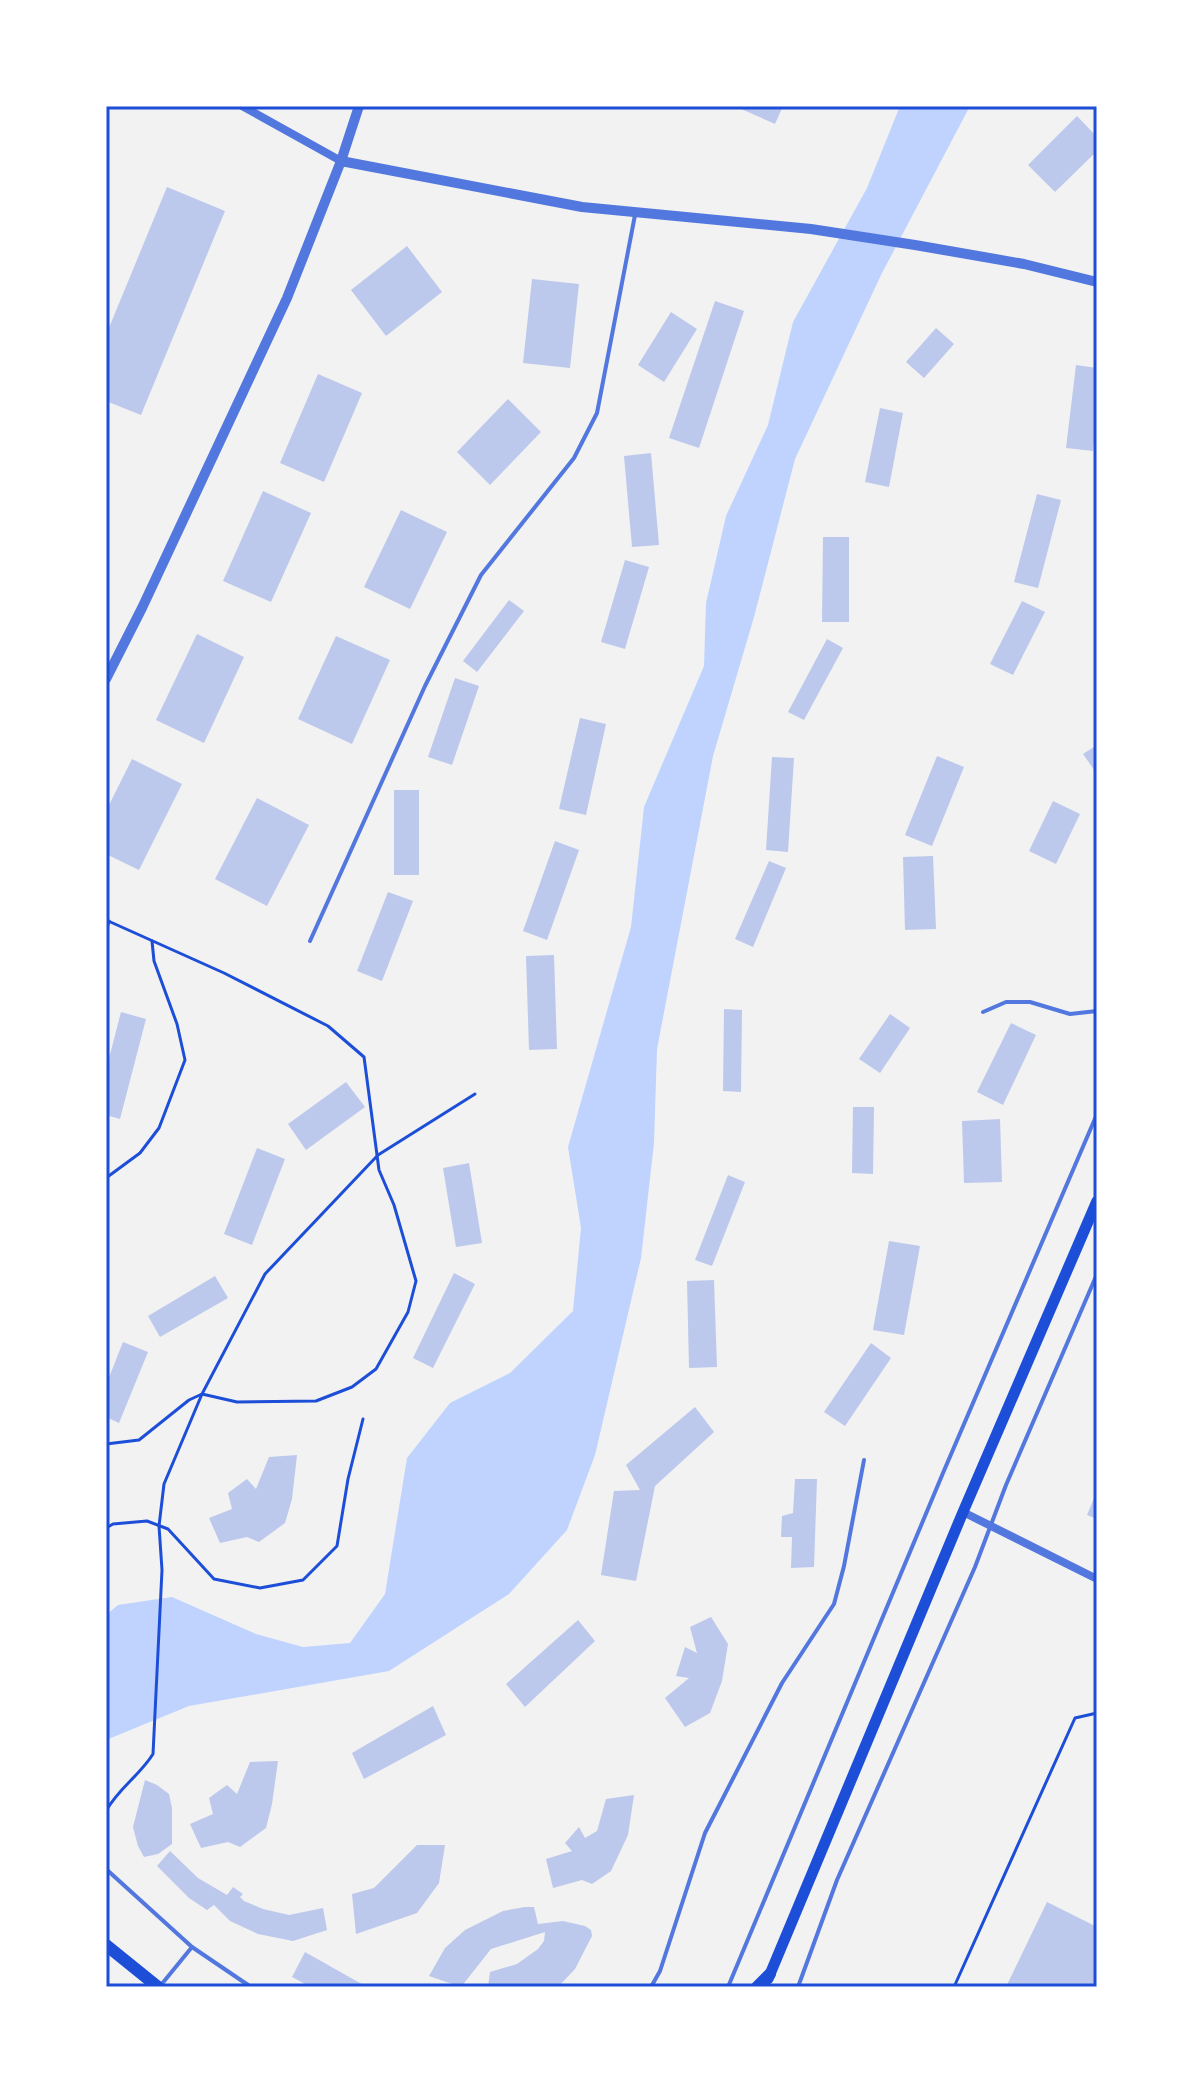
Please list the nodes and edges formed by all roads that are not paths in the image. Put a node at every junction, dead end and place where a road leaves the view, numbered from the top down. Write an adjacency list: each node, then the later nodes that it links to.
1 (242, 106): 3 (street)
2 (359, 106): 3 (street)
3 (341, 161): 4 (street); 6 (street)
4 (636, 212): 5 (street); 7 (lane)
5 (1097, 282)
6 (106, 679)
7 (310, 941)
8 (1097, 1011): 9 (lane)
9 (983, 1012)
10 (1097, 1114): 24 (lane)
11 (1097, 1201): 14 (main road)
12 (1097, 1274): 15 (lane)
13 (864, 1460): 23 (lane)
14 (963, 1512): 15 (street); 20 (main road)
15 (991, 1526): 16 (street); 27 (lane)
16 (1097, 1579)
17 (106, 1869): 19 (lane)
18 (106, 1945): 21 (main road)
19 (192, 1947): 21 (lane); 22 (lane)
20 (770, 1974): 25 (main road); 26 (main road)
21 (159, 1987)
22 (251, 1987)
23 (651, 1987)
24 (728, 1987)
25 (757, 1987)
26 (764, 1987)
27 (798, 1987)

